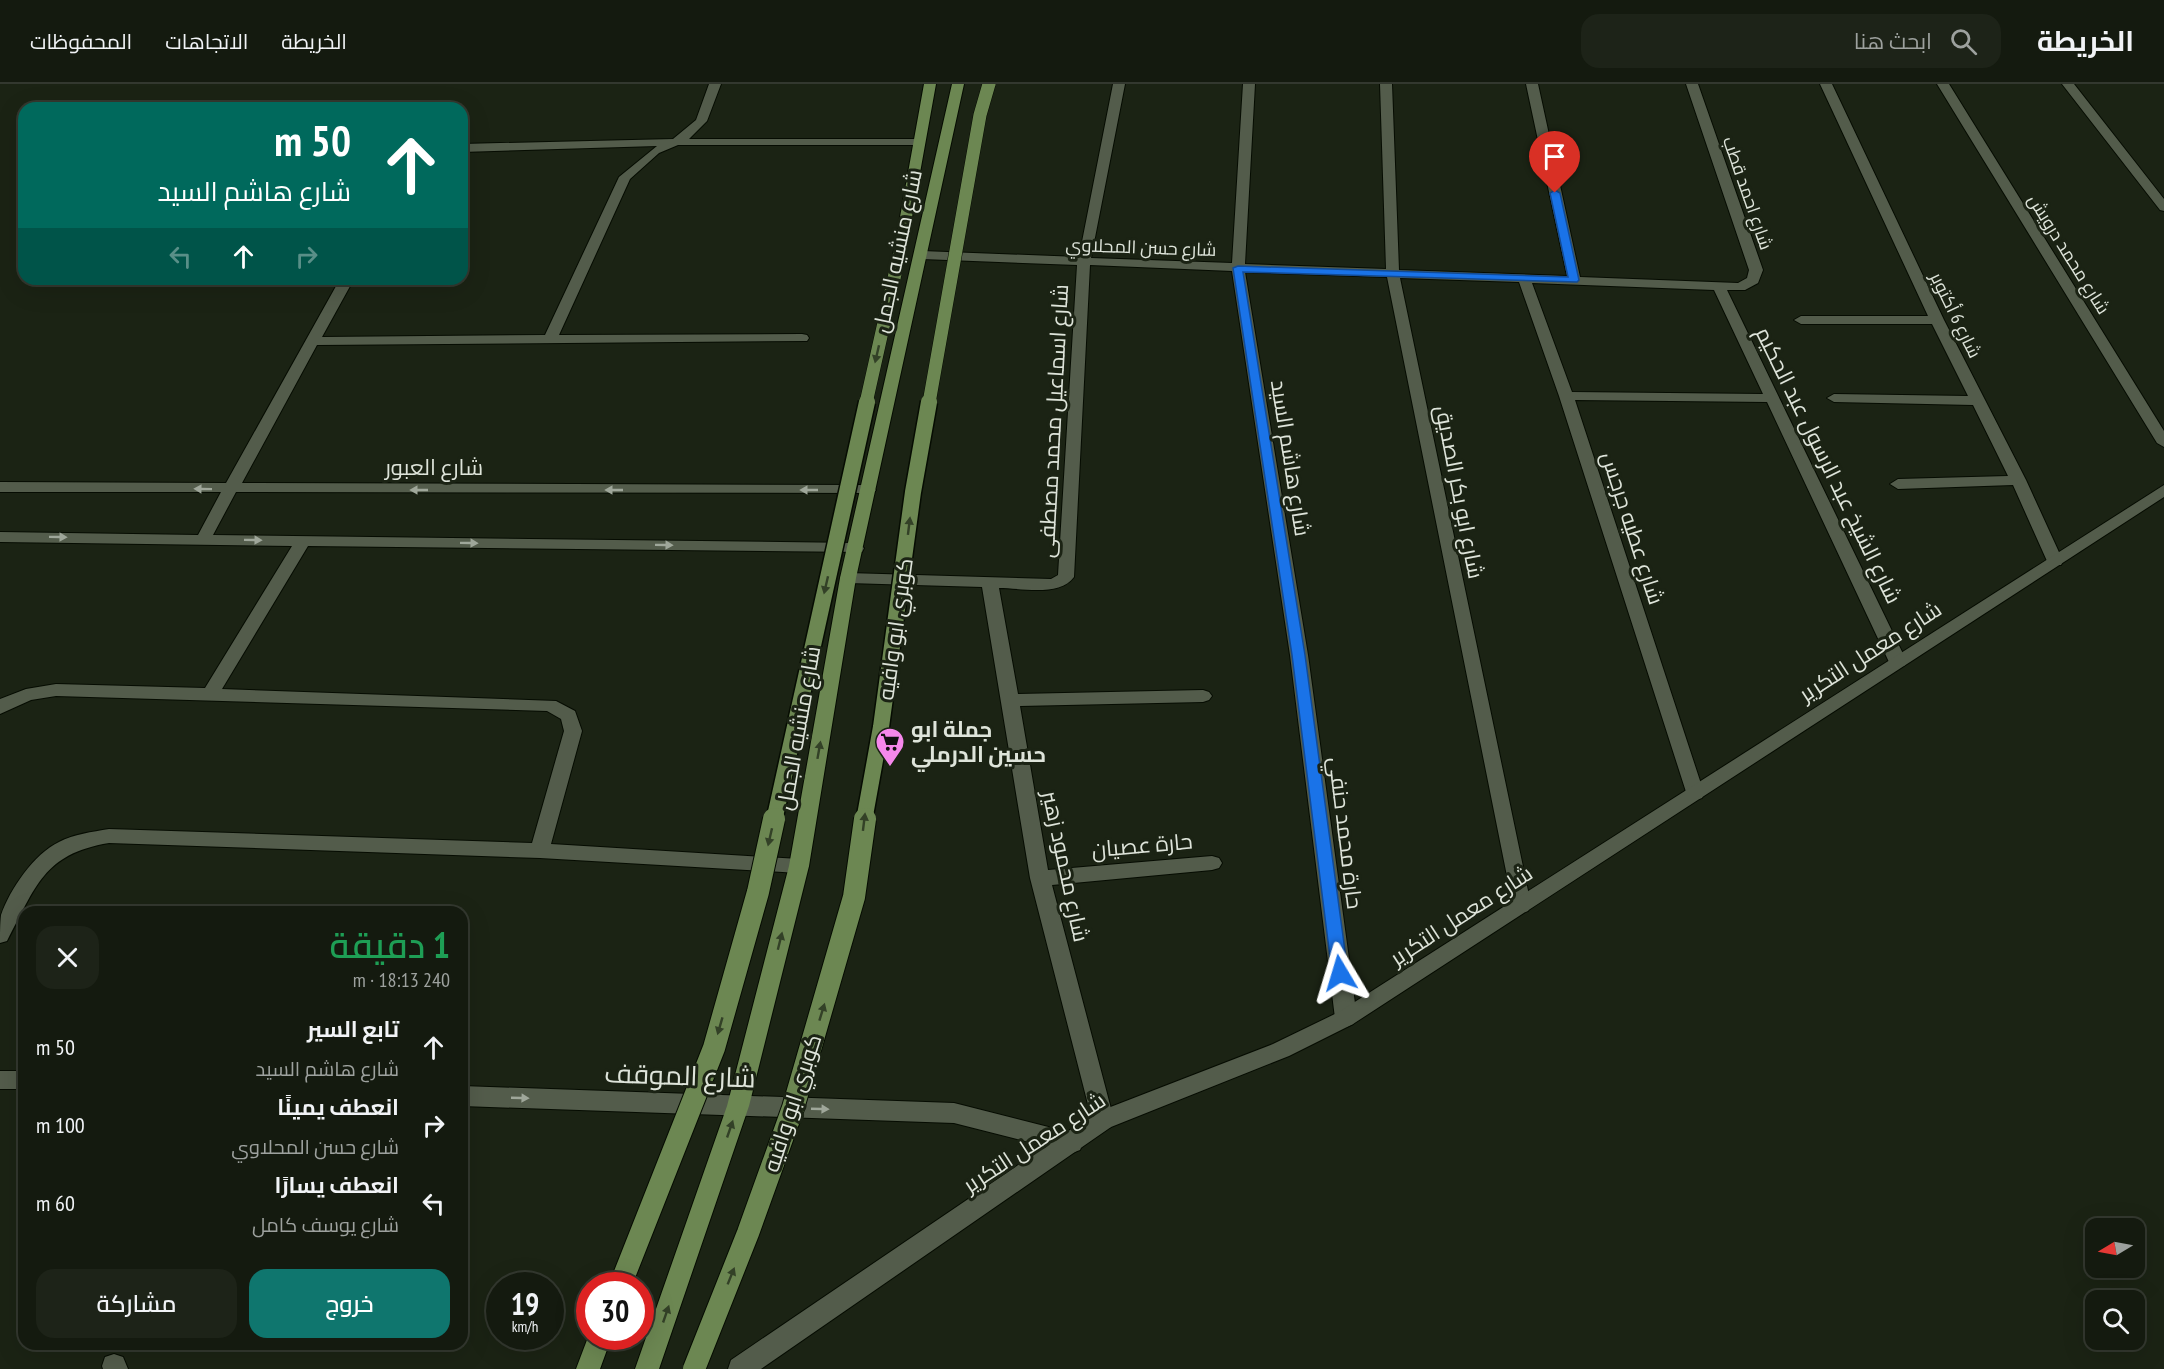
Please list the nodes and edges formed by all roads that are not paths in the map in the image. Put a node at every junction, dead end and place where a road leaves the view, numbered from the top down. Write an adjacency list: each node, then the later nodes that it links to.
1 (715, 84): 13 (street)
2 (930, 84): 14 (main road, شارع منشيه الجمل)
3 (958, 84): 17 (main road, شارع منشيه الجمل)
4 (988, 84): 72 (main road, كوبري ابو وافيه, one-way to 4, bridge)
5 (1119, 84): 18 (street, شارع اسماعيل محمد مصطفى)
6 (1249, 84): 19 (street, شارع هاشم السيد)
7 (1386, 84): 20 (street, شارع ابو بكر الصديق)
8 (1532, 84): 22 (street)
9 (1692, 84): 24 (street, شارع احمد قطب)
10 (1826, 84): 26 (street, شارع 6 أكتوبر)
11 (1943, 84): 34 (street, شارع محمد درويش)
12 (2068, 84): 16 (street)
13 (676, 142): 14 (street); 15 (street); 28 (street)
14 (919, 142): 68 (main road, شارع منشيه الجمل, one-way to 68, bridge)
15 (468, 148)
16 (2164, 207)
17 (922, 255): 18 (street, شارع حسن المحلاوي); 39 (main road, شارع منشيه الجمل)
18 (1084, 263): 19 (street, شارع حسن المحلاوي); 47 (street, شارع اسماعيل محمد مصطفى)
19 (1238, 268): 20 (street, شارع حسن المحلاوي); 48 (street, شارع هاشم السيد)
20 (1393, 274): 21 (street, شارع حسن المحلاوي); 59 (street, شارع ابو بكر الصديق)
21 (1524, 279): 22 (street, شارع حسن المحلاوي); 30 (street, شارع عطيه جرجس)
22 (1574, 280): 24 (street, شارع حسن المحلاوي)
23 (344, 285): 29 (street)
24 (1719, 287): 31 (street, شارع الشيخ عبد الرسول عبد الحكيم)
25 (1801, 320): 26 (street)
26 (1937, 320): 33 (street, شارع 6 أكتوبر)
27 (802, 338): 28 (street)
28 (550, 340): 29 (street)
29 (314, 341): 38 (street)
30 (1566, 396): 31 (street); 54 (street, شارع عطيه جرجس)
31 (1772, 398): 49 (street, شارع الشيخ عبد الرسول عبد الحكيم)
32 (1834, 398): 33 (street)
33 (1979, 401): 35 (street, شارع 6 أكتوبر)
34 (2164, 443)
35 (2018, 480): 36 (street); 45 (street, شارع 6 أكتوبر)
36 (1898, 484)
37 (0, 487): 38 (street, شارع العبور, one-way to 37)
38 (230, 490): 39 (street, شارع العبور, one-way to 38); 42 (street)
39 (868, 490): 44 (main road, شارع منشيه الجمل)
40 (2164, 490): 45 (street, شارع معمل التكرير)
41 (0, 537): 42 (street, one-way to 42)
42 (203, 539): 43 (street, one-way to 43)
43 (304, 540): 44 (street, one-way to 44); 50 (street)
44 (856, 548): 46 (main road, شارع منشيه الجمل)
45 (2055, 561): 49 (street, شارع معمل التكرير)
46 (848, 578): 47 (street, شارع اسماعيل محمد مصطفى); 57 (main road, شارع منشيه الجمل, one-way to 46)
47 (990, 583): 52 (street, شارع محمود زهير)
48 (1299, 655): 61 (street, حارة محمد حنفي)
49 (1898, 662): 54 (street, شارع معمل التكرير)
50 (210, 695): 53 (street); 55 (street)
51 (1203, 696): 52 (street)
52 (1011, 700): 58 (street, شارع محمود زهير)
53 (0, 708)
54 (1695, 793): 59 (street, شارع معمل التكرير)
55 (540, 851): 57 (street); 60 (street)
56 (1212, 862): 58 (street, حارة عصيان)
57 (799, 866): 65 (main road, شارع منشيه الجمل, one-way to 57)
58 (1040, 878): 66 (street, شارع محمود زهير)
59 (1521, 905): 61 (street, شارع معمل التكرير)
60 (0, 935)
61 (1346, 1018): 66 (street, شارع معمل التكرير)
62 (0, 1080): 63 (street)
63 (18, 1080)
64 (468, 1096): 65 (street, شارع الموقف, one-way to 65)
65 (738, 1106): 67 (street, شارع الموقف, one-way to 67); 71 (main road, شارع منشيه الجمل, one-way to 65)
66 (1103, 1120): 67 (street, شارع معمل التكرير)
67 (1072, 1143): 73 (street, شارع معمل التكرير)
68 (626, 1272)
69 (595, 1350): 70 (main road)
70 (588, 1369)
71 (647, 1369)
72 (694, 1369)
73 (740, 1369)

